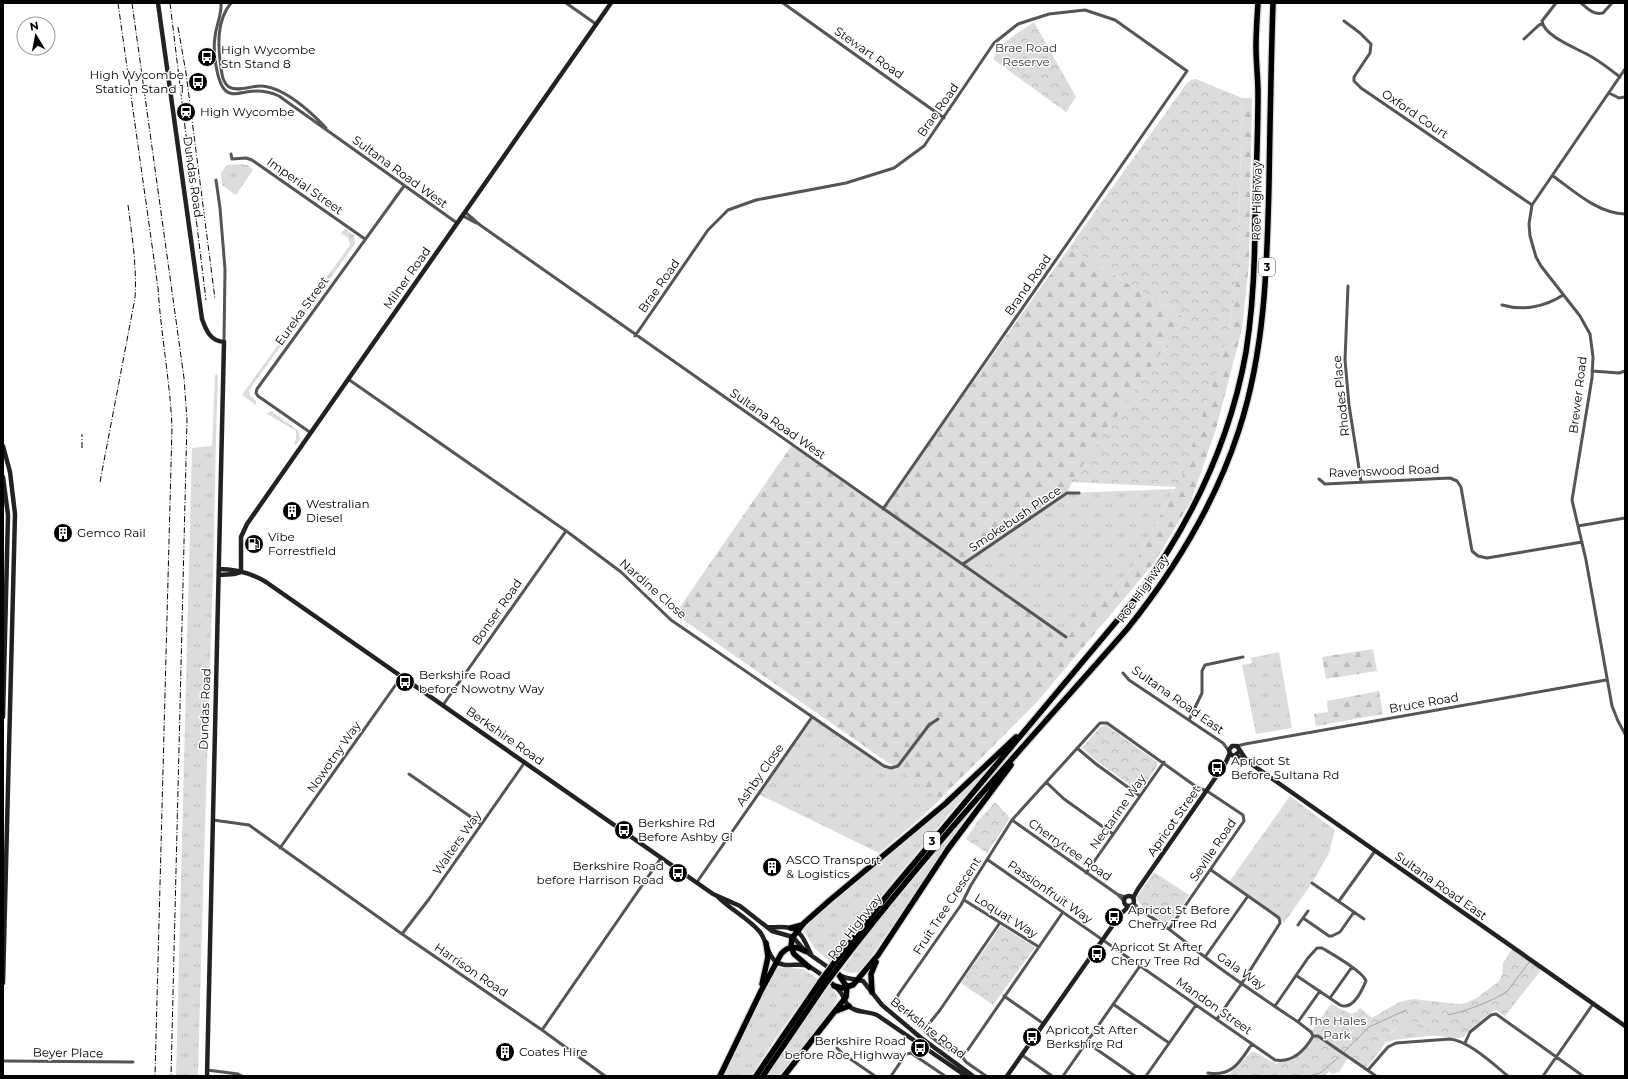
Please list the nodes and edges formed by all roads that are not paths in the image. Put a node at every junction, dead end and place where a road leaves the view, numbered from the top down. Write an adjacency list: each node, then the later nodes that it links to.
1 (158, 3): 40 (main road, Dundas Road)
2 (222, 3): 3 (street); 24 (street)
3 (231, 3): 24 (street)
4 (566, 3): 14 (street)
5 (611, 3): 14 (main road, Milner Road)
6 (784, 3): 23 (street, Stewart Road)
7 (1254, 3): 17 (highway)
8 (1258, 3): 17 (highway, Roe Highway / 3)
9 (1273, 3): 75 (highway, Roe Highway / 3)
10 (1556, 3): 15 (street)
11 (1581, 3): 12 (street)
12 (1612, 3)
13 (1344, 21): 31 (street, Oxford Court)
14 (596, 24): 32 (main road, Milner Road)
15 (1542, 24): 16 (street); 20 (street)
16 (1524, 39)
17 (1256, 47): 73 (highway, Roe Highway / 3)
18 (1625, 69): 20 (street, Brewer Road)
19 (1187, 71): 23 (street, Brae Road); 50 (street, Brand Road)
20 (1620, 77): 21 (street, Brewer Road)
21 (1609, 93): 22 (street); 28 (street, Brewer Road)
22 (1625, 97)
23 (944, 118): 39 (street, Brae Road)
24 (333, 135): 30 (street, Sultana Road West)
25 (231, 154): 26 (street)
26 (232, 159): 27 (street); 35 (street, Imperial Street)
27 (232, 164)
28 (1553, 176): 31 (street, Brewer Road); 33 (street)
29 (216, 180): 40 (street, Dundas Road)
30 (404, 186): 34 (street, Sultana Road West); 35 (street, Eureka Street)
31 (1532, 205): 37 (street, Brewer Road)
32 (464, 214): 34 (main road, Milner Road); 39 (street, Sultana Road West)
33 (1625, 214)
34 (457, 223): 43 (main road, Milner Road)
35 (365, 239): 44 (street, Eureka Street)
36 (1348, 286): 48 (street, Rhodes Place)
37 (1563, 295): 38 (street); 41 (street, Brewer Road)
38 (1502, 304)
39 (635, 336): 50 (street, Sultana Road West)
40 (224, 342): 58 (main road, Dundas Road)
41 (1592, 371): 42 (street); 54 (street, Brewer Road)
42 (1625, 371)
43 (348, 379): 44 (main road, Milner Road); 55 (street, Nardine Close)
44 (311, 433): 59 (main road, Milner Road)
45 (3, 446): 51 (main road)
46 (3, 478): 52 (main road)
47 (1319, 478): 48 (street, Ravenswood Road)
48 (1362, 481): 56 (street, Ravenswood Road)
49 (1079, 493): 57 (street, Smokebush Place)
50 (883, 509): 57 (street, Sultana Road West)
51 (15, 514): 52 (main road); 67 (main road)
52 (8, 515): 66 (main road)
53 (1625, 518): 54 (street)
54 (1578, 526): 56 (street, Brewer Road)
55 (566, 531): 68 (street, Bonser Road); 70 (street, Nardine Close)
56 (1582, 542): 65 (street, Brewer Road)
57 (962, 564): 61 (street, Sultana Road West)
58 (219, 569): 59 (main road, Berkshire Road); 60 (main road, Dundas Road)
59 (241, 572): 60 (main road, Berkshire Road); 64 (main road, Berkshire Road)
60 (219, 575): 87 (main road, Dundas Road)
61 (1066, 637)
62 (1243, 657): 72 (street)
63 (1123, 673): 72 (street, Sultana Road East)
64 (402, 676): 68 (main road, Berkshire Road); 92 (street, Nowotny Way)
65 (1606, 680): 74 (street, Brewer Road); 78 (street, Bruce Road)
66 (4, 691): 67 (main road); 69 (main road)
67 (10, 691): 90 (main road)
68 (443, 705): 80 (main road, Berkshire Road)
69 (3, 717)
70 (812, 717): 71 (street, Nardine Close); 98 (street, Ashby Close)
71 (938, 719)
72 (1189, 720): 76 (street, Sultana Road East)
73 (1032, 722): 110 (highway); 128 (highway, Roe Highway / 3)
74 (1625, 734)
75 (1032, 738): 124 (highway); 128 (highway, Roe Highway / 3)
76 (1223, 743): 78 (street, Sultana Road East); 79 (street, Sultana Road East)
77 (1077, 748): 81 (street, Fruit Tree Crescent); 84 (street, Fruit Tree Crescent); 86 (street)
78 (1236, 751): 79 (main road); 82 (main road, Apricot Street); 93 (main road, Sultana Road East)
79 (1229, 752): 82 (main road, Apricot Street)
80 (525, 762): 89 (street, Walters Way); 94 (main road, Berkshire Road)
81 (1164, 762): 85 (street, Fruit Tree Crescent); 86 (street, Nectarine Way)
82 (1225, 764): 85 (main road, Apricot Street)
83 (409, 774): 89 (street)
84 (1046, 782): 88 (street, Fruit Tree Crescent); 91 (street)
85 (1207, 791): 96 (street, Seville Road); 103 (main road, Apricot Street)
86 (1140, 796): 91 (street, Nectarine Way)
87 (212, 820): 92 (street, Harrison Road); 169 (main road, Dundas Road)
88 (1012, 820): 95 (street, Fruit Tree Crescent); 97 (street, Cherrytree Road)
89 (481, 824): 117 (street, Walters Way)
90 (5, 832): 135 (main road)
91 (1113, 834): 97 (street, Nectarine Way)
92 (280, 848): 117 (street, Harrison Road)
93 (1375, 851): 104 (street); 147 (main road, Sultana Road East)
94 (661, 858): 98 (main road, Berkshire Road); 156 (street)
95 (988, 860): 102 (street, Fruit Tree Crescent); 106 (street, Passionfruit Way)
96 (1211, 870): 101 (street); 115 (street, Seville Road)
97 (1086, 873): 103 (street, Cherrytree Road)
98 (697, 882): 100 (main road, Berkshire Road)
99 (1312, 883): 104 (street)
100 (716, 895): 113 (main road, Berkshire Road); 120 (main road, Berkshire Road)
101 (1248, 896): 126 (street); 136 (street)
102 (964, 900): 111 (street, Loquat Way); 157 (street, Fruit Tree Crescent)
103 (1129, 901): 115 (street, Gala Way); 119 (main road, Apricot Street)
104 (1340, 901): 107 (street)
105 (1308, 911): 108 (street)
106 (1063, 912): 119 (street, Passionfruit Way); 122 (street)
107 (1354, 912): 108 (street); 109 (street)
108 (1303, 918): 112 (street)
109 (1364, 919)
110 (804, 924): 114 (highway); 116 (highway)
111 (1000, 924): 122 (street, Loquat Way); 157 (street)
112 (1298, 925)
113 (767, 927): 114 (main road); 118 (main road, Berkshire Road)
114 (791, 928): 116 (main road)
115 (1169, 929): 126 (street, Gala Way)
116 (797, 931): 118 (highway); 125 (main road)
117 (402, 934): 156 (street, Harrison Road)
118 (793, 937): 121 (highway); 123 (main road)
119 (1102, 940): 129 (street, Mandon Street); 154 (main road, Apricot Street)
120 (766, 943): 127 (main road, Berkshire Road); 140 (highway)
121 (791, 947): 123 (highway); 127 (highway); 130 (highway)
122 (1039, 948): 143 (street)
123 (805, 951): 125 (main road)
124 (878, 955): 134 (highway); 142 (highway)
125 (814, 957): 132 (main road)
126 (1205, 957): 136 (street, Gala Way)
127 (776, 962): 130 (main road); 140 (highway)
128 (837, 964): 137 (highway, Roe Highway / 3, bridge)
129 (1140, 966): 146 (street); 148 (street, Mandon Street)
130 (809, 967): 138 (main road)
131 (1352, 967): 133 (street); 144 (street); 144 (street)
132 (839, 974): 134 (main road); 139 (highway)
133 (1297, 976): 141 (street); 150 (street)
134 (859, 979): 139 (highway); 142 (main road, Berkshire Road)
135 (3, 983)
136 (1242, 983): 150 (street, Gala Way); 152 (street)
137 (822, 984): 176 (highway, Roe Highway / 3); 177 (highway, Roe Highway / 3)
138 (834, 986): 139 (highway); 145 (main road)
139 (847, 987): 145 (highway)
140 (761, 991): 175 (highway)
141 (1320, 991): 144 (street); 153 (street)
142 (872, 992): 183 (main road, Berkshire Road)
143 (1004, 996): 154 (street); 164 (street)
144 (1330, 998)
145 (845, 999): 149 (main road); 151 (highway)
146 (1113, 1004): 159 (street); 160 (street)
147 (1593, 1004): 155 (main road, Sultana Road East); 166 (street)
148 (1196, 1005): 152 (street, Mandon Street); 160 (street)
149 (849, 1006): 151 (highway); 182 (main road, Berkshire Road)
150 (1275, 1006): 153 (street, Gala Way)
151 (834, 1012): 178 (highway)
152 (1217, 1019): 162 (street, Mandon Street)
153 (1298, 1022): 158 (street, Gala Way)
154 (1044, 1024): 165 (main road, Apricot Street)
155 (1625, 1026)
156 (542, 1030): 174 (street, Harrison Road)
157 (924, 1030): 164 (street, Fruit Tree Crescent)
158 (1313, 1035): 162 (street, Mandon Street); 170 (street, Gala Way)
159 (1086, 1042): 187 (street); 188 (street)
160 (1169, 1043): 189 (street)
161 (1465, 1043): 166 (street); 170 (street); 191 (street)
162 (1252, 1044): 171 (street)
163 (837, 1048): 179 (street)
164 (960, 1054): 184 (street, Fruit Tree Crescent)
165 (1022, 1055): 185 (main road, Apricot Street); 186 (street)
166 (1556, 1058): 192 (street); 193 (street)
167 (3, 1061): 168 (street, Beyer Place)
168 (133, 1062)
169 (207, 1070): 172 (main road, Dundas Road); 173 (street)
170 (1368, 1070): 190 (street, Gala Way)
171 (1208, 1073)
172 (206, 1076)
173 (242, 1076)
174 (605, 1076)
175 (720, 1076)
176 (756, 1076)
177 (763, 1076)
178 (784, 1076)
179 (875, 1076)
180 (891, 1076): 181 (street)
181 (945, 1076)
182 (966, 1076)
183 (973, 1076)
184 (986, 1076)
185 (1007, 1076)
186 (1052, 1076)
187 (1063, 1076)
188 (1135, 1076)
189 (1146, 1076)
190 (1376, 1076)
191 (1508, 1076)
192 (1543, 1076)
193 (1583, 1076)

